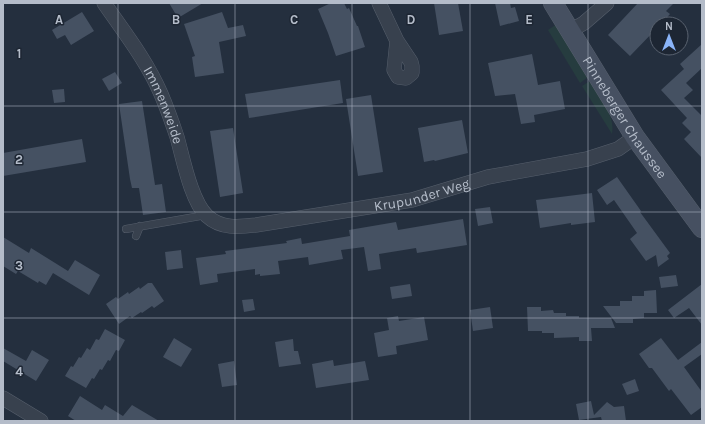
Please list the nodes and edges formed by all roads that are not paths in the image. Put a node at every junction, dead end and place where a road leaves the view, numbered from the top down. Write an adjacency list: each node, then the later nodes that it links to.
1 (104, 3): 8 (street, Immenweide)
2 (379, 3): 6 (street)
3 (553, 3): 5 (main road, Pinneberger Chaussee)
4 (607, 3): 5 (street)
5 (570, 31): 7 (main road, Pinneberger Chaussee)
6 (397, 41)
7 (635, 137): 8 (street, Krupunder Weg); 10 (main road, Pinneberger Chaussee)
8 (206, 215): 9 (lane)
9 (140, 226): 11 (lane); 12 (lane)
10 (702, 228)
11 (126, 229)
12 (136, 236)
13 (3, 398): 14 (street)
14 (41, 421)

